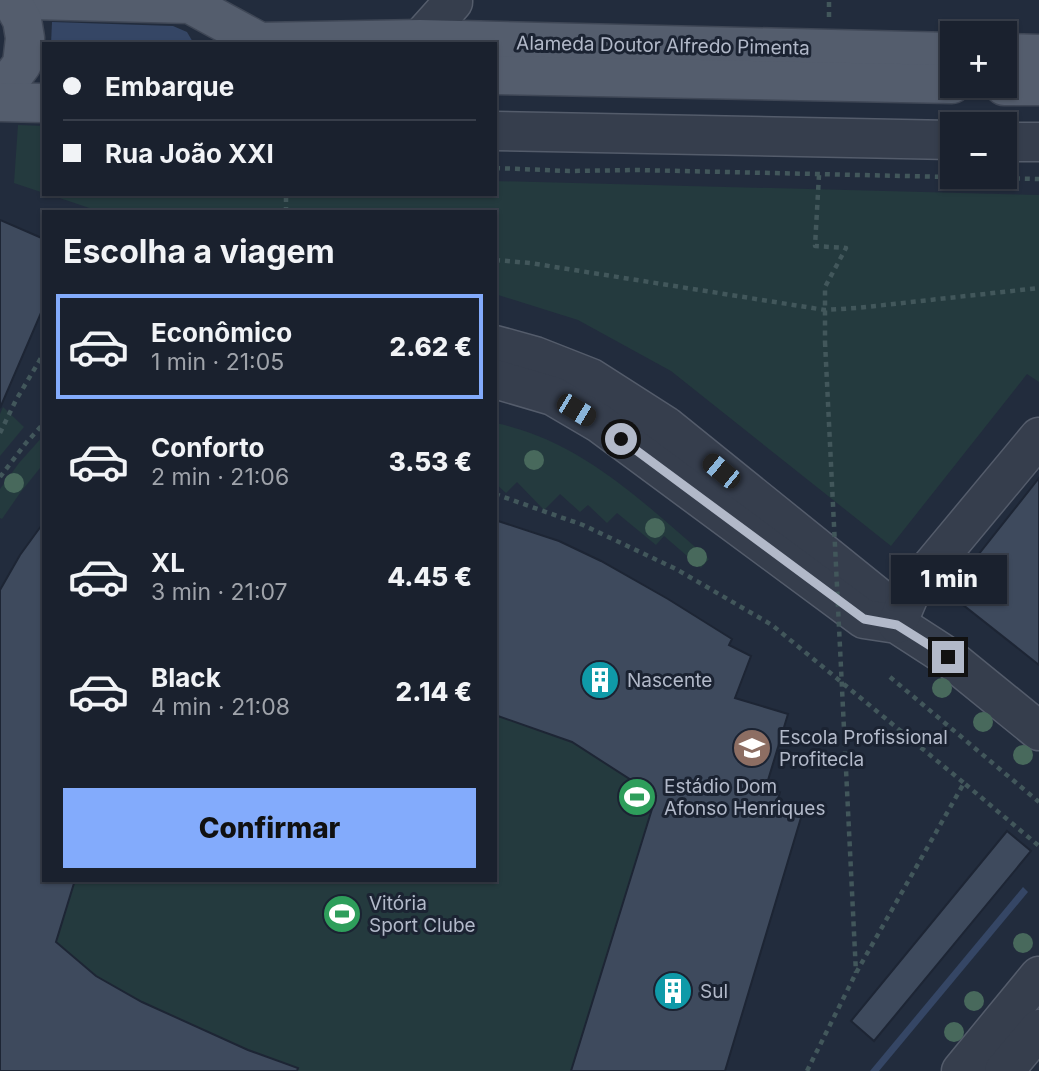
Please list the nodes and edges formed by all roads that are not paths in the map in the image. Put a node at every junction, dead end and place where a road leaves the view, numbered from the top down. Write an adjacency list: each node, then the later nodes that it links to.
1 (10, 0): 16 (main road)
2 (31, 0): 5 (main road, Alameda Doutor Alfredo Pimenta)
3 (453, 0): 6 (street)
4 (470, 0): 8 (street)
5 (215, 30): 6 (main road, Alameda Doutor Alfredo Pimenta)
6 (420, 39): 7 (main road, Alameda Doutor Alfredo Pimenta)
7 (432, 42)
8 (490, 42)
9 (940, 52): 12 (main road, Alameda Doutor Alfredo Pimenta)
10 (1017, 53): 11 (main road)
11 (1039, 54)
12 (497, 58): 13 (main road, Alameda Doutor Alfredo Pimenta)
13 (940, 83)
14 (1017, 86): 15 (main road)
15 (1039, 86)
16 (0, 94)
17 (0, 102): 18 (main road)
18 (42, 103)
19 (497, 131): 20 (street)
20 (940, 141)
21 (1017, 142): 22 (street)
22 (1039, 142)
23 (497, 346): 26 (street)
24 (497, 380): 26 (street)
25 (1039, 437): 26 (street)
26 (897, 625): 27 (street)
27 (1039, 731)
28 (1039, 976): 30 (street)
29 (1039, 1029): 31 (street)
30 (961, 1071)
31 (1004, 1071)

